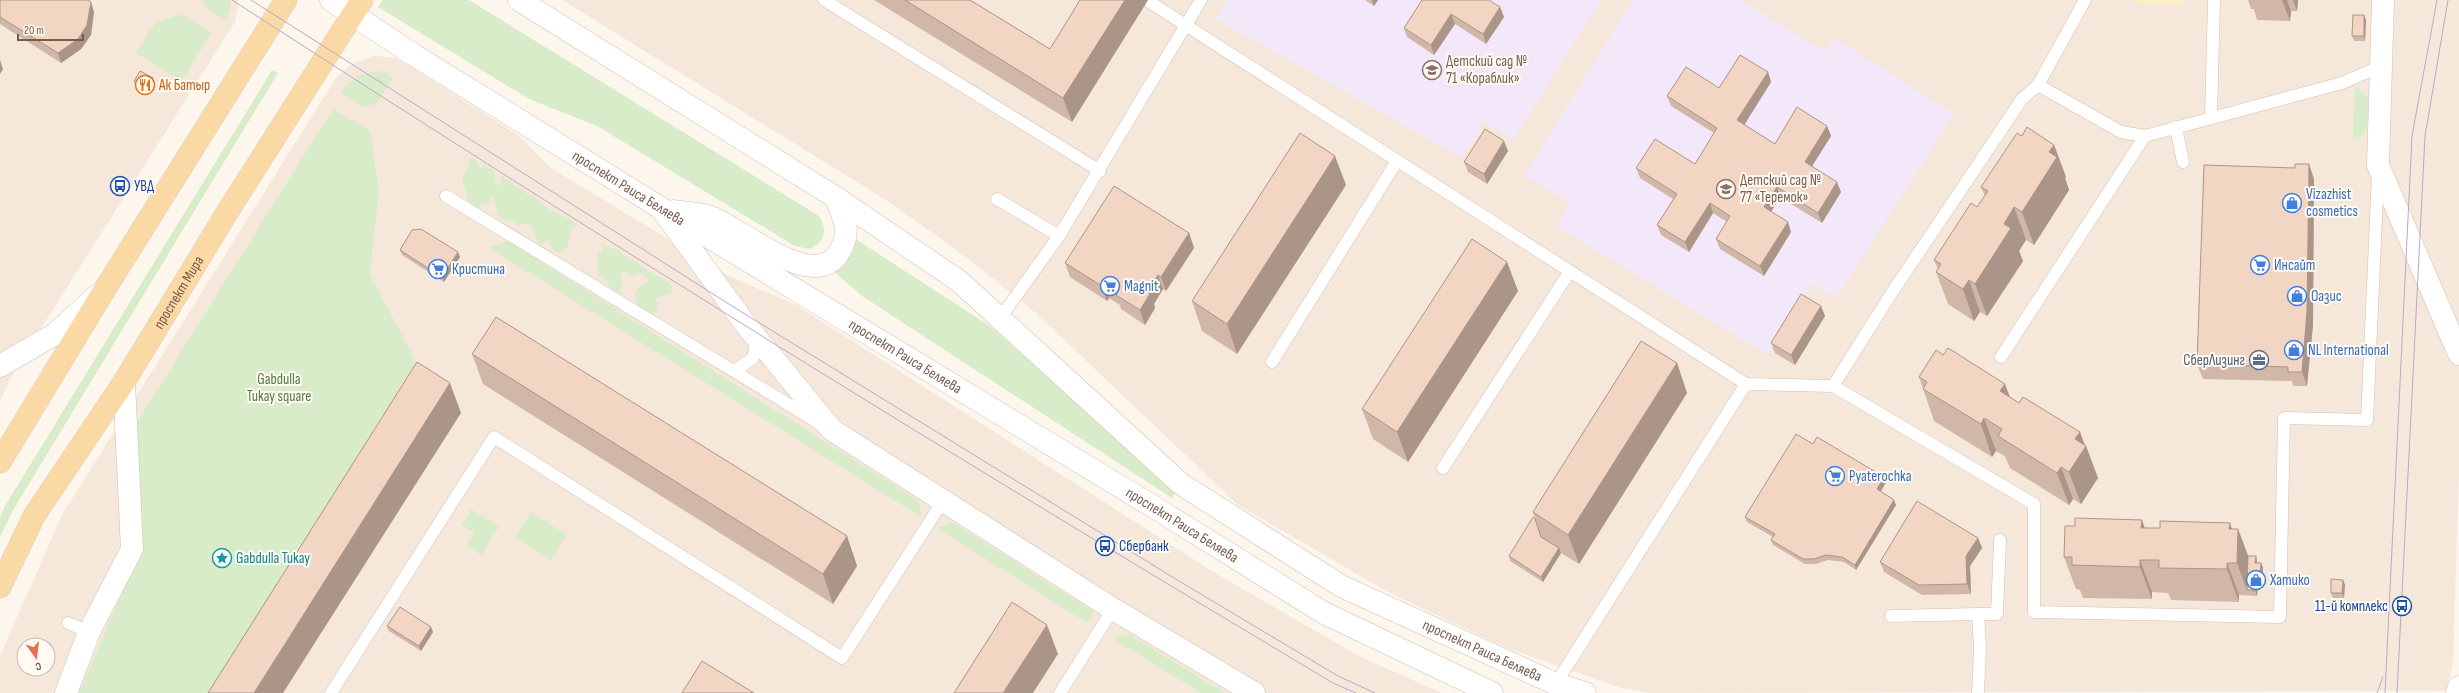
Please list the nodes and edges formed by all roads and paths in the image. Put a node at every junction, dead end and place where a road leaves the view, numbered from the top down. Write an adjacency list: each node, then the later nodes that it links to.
1 (286, 0): 27 (main road)
2 (331, 0): 10 (street, проспект Раиса Беляева)
3 (519, 0): 22 (street, проспект Раиса Беляева)
4 (824, 0): 20 (lane)
5 (1201, 0): 11 (lane)
6 (2085, 0): 13 (lane)
7 (2214, 0): 14 (lane)
8 (2383, 0): 12 (street)
9 (1148, 1): 11 (lane)
10 (358, 7): 24 (street, проспект Раиса Беляева); 35 (main road, проспект Мира)
11 (1186, 26): 17 (lane); 20 (lane)
12 (2381, 66): 14 (lane); 19 (street)
13 (2038, 85): 16 (lane); 37 (lane)
14 (2211, 118): 15 (lane)
15 (2176, 127): 16 (lane); 18 (lane)
16 (2144, 136): 31 (lane)
17 (1397, 161): 26 (lane); 32 (lane)
18 (2182, 162)
19 (2378, 165): 30 (street); 37 (lane)
20 (1100, 171): 25 (lane)
21 (446, 196): 34 (lane)
22 (835, 197): 24 (street); 28 (street, проспект Раиса Беляева)
23 (997, 199): 25 (lane)
24 (662, 208): 29 (street); 55 (street, проспект Раиса Беляева)
25 (1059, 236): 28 (lane)
26 (1570, 272): 36 (lane); 40 (lane)
27 (105, 289): 33 (street); 39 (main road)
28 (1001, 317): 50 (street, проспект Раиса Беляева)
29 (757, 339): 34 (lane); 38 (street)
30 (2459, 354)
31 (2001, 357)
32 (1272, 362)
33 (0, 366)
34 (734, 371): 38 (lane)
35 (124, 382): 43 (main road, проспект Мира); 48 (street)
36 (1746, 384): 37 (lane); 50 (lane)
37 (1832, 386)
38 (832, 430): 41 (street)
39 (0, 462)
40 (1443, 468)
41 (943, 501): 44 (street); 52 (lane)
42 (2000, 540): 45 (lane)
43 (0, 587)
44 (1113, 609): 53 (lane); 54 (street)
45 (1978, 614): 46 (lane); 57 (lane)
46 (1891, 616)
47 (68, 623): 48 (lane)
48 (89, 632): 51 (street)
49 (2459, 687): 58 (street)
50 (1554, 688): 56 (street, проспект Раиса Беляева)
51 (66, 693)
52 (331, 693)
53 (1060, 693)
54 (1254, 693)
55 (1492, 693)
56 (1585, 693)
57 (1978, 693)
58 (2457, 693)

